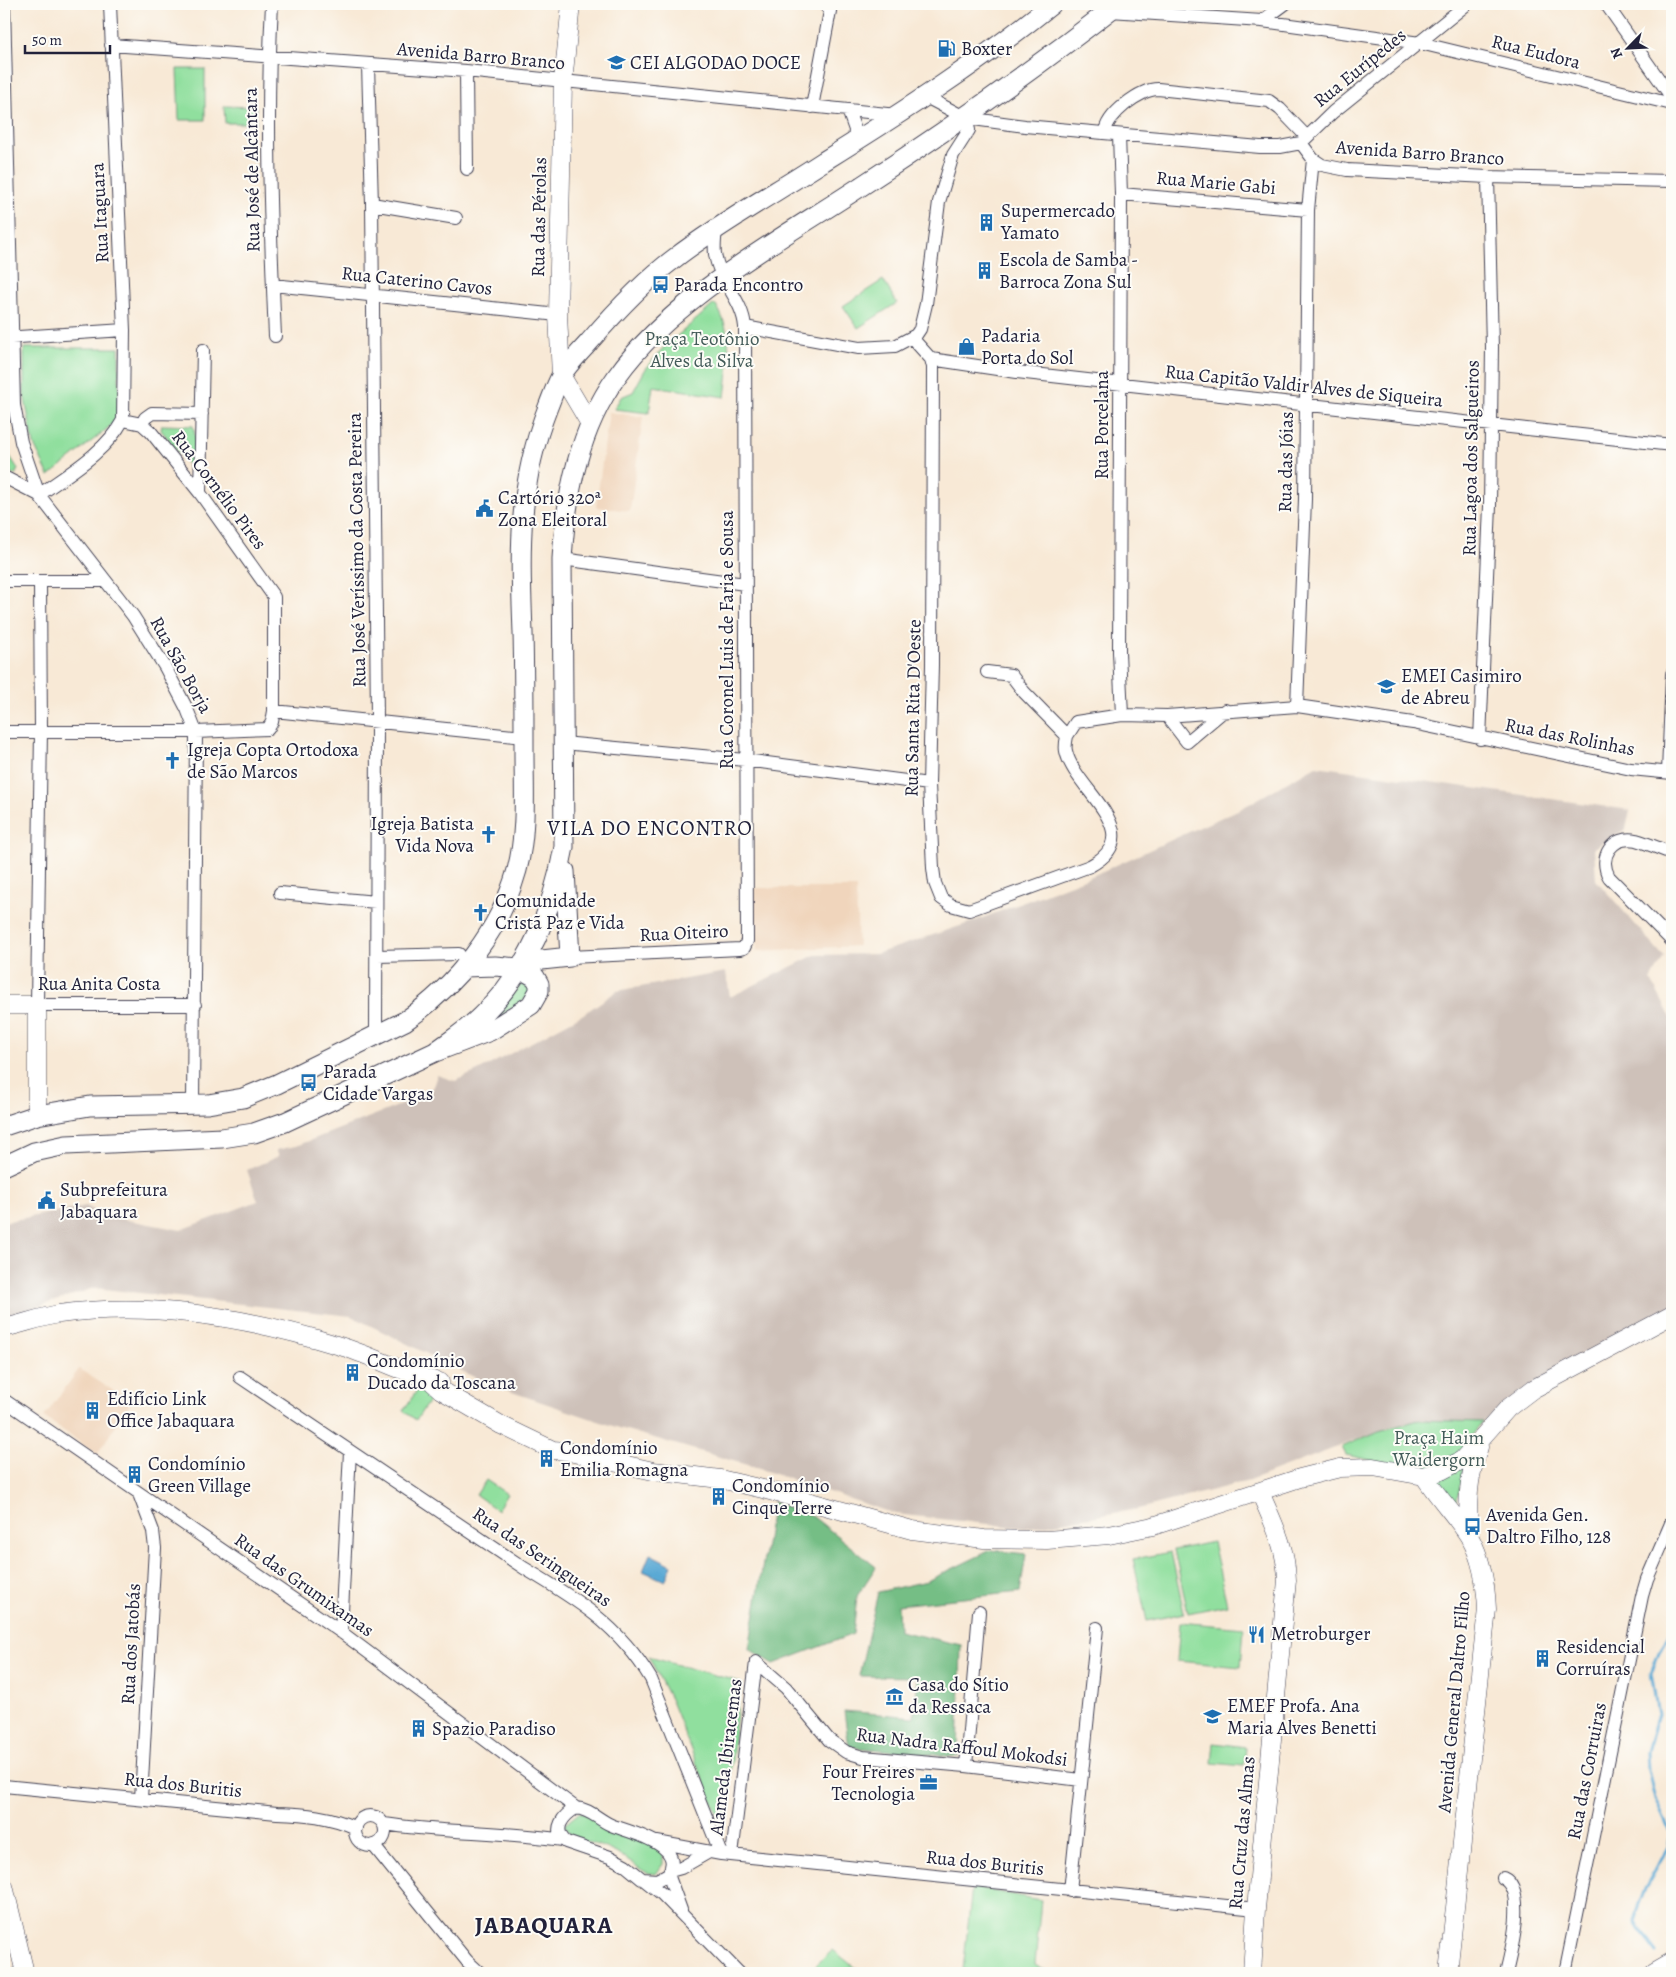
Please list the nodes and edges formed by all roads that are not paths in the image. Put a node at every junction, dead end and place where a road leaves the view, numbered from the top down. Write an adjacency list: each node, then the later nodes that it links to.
1 (4, 4): 45 (street)
2 (110, 4): 13 (street, Rua Itaguara)
3 (272, 4): 14 (street, Rua José de Alcântara)
4 (571, 4): 17 (street, Rua das Pérolas)
5 (1052, 4): 18 (main road)
6 (1285, 4): 11 (street)
7 (1467, 4): 12 (street, Rua Eurípedes)
8 (1606, 4): 19 (street)
9 (831, 6): 21 (street)
10 (1114, 7): 11 (street, Rua Eudora); 24 (main road)
11 (1262, 21): 12 (street, Rua Eudora)
12 (1420, 43): 20 (street, Rua Eudora); 27 (street, Rua Eurípedes)
13 (111, 45): 14 (street, Avenida Barro Branco); 43 (street, Rua Itaguara)
14 (270, 55): 15 (street, Avenida Barro Branco); 39 (street, Rua José de Alcântara)
15 (368, 64): 16 (street, Avenida Barro Branco); 34 (street, Rua José Veríssimo da Costa Pereira)
16 (466, 71): 17 (street, Avenida Barro Branco); 30 (street)
17 (563, 82): 21 (street, Avenida Barro Branco); 41 (street, Rua das Pérolas)
18 (926, 96): 23 (main road); 24 (street)
19 (1672, 98)
20 (1672, 104)
21 (812, 107): 22 (street, Avenida Barro Branco)
22 (848, 110): 23 (street, Avenida Barro Branco); 28 (street)
23 (897, 115): 28 (main road)
24 (966, 118): 25 (street); 38 (main road); 46 (street)
25 (1105, 133): 26 (street); 27 (street, Avenida Barro Branco)
26 (1119, 135): 27 (street); 33 (street, Rua Porcelana)
27 (1303, 140): 29 (street, Avenida Barro Branco)
28 (854, 142): 37 (main road)
29 (1313, 159): 31 (street, Avenida Barro Branco); 35 (street, Rua das Jóias)
30 (466, 169)
31 (1488, 178): 32 (street, Avenida Barro Branco); 56 (street, Rua Lagoa dos Salgueiros)
32 (1672, 181)
33 (1121, 194): 35 (street, Rua Marie Gabi); 50 (street, Rua Porcelana)
34 (372, 204): 36 (street); 40 (street, Rua José Veríssimo da Costa Pereira)
35 (1308, 210): 51 (street, Rua das Jóias)
36 (456, 218)
37 (716, 230): 38 (street, Rua Coronel Luis de Faria e Sousa); 49 (main road)
38 (723, 277): 42 (street, Rua Coronel Luis de Faria e Sousa); 55 (main road)
39 (273, 285): 40 (street, Rua Caterino Cavos); 44 (street, Rua José de Alcântara)
40 (373, 295): 41 (street, Rua Caterino Cavos); 73 (street, Rua José Veríssimo da Costa Pereira)
41 (558, 315): 49 (street, Rua das Pérolas)
42 (745, 327): 46 (street); 65 (street, Rua Coronel Luis de Faria e Sousa)
43 (124, 330): 45 (street); 53 (street, Rua Itaguara)
44 (275, 336)
45 (9, 338): 60 (street)
46 (912, 338): 48 (street)
47 (203, 350): 52 (street)
48 (932, 358): 50 (street, Rua Capitão Valdir Alves de Siqueira); 83 (street, Rua Santa Rita D'Oeste)
49 (561, 375): 55 (street, Rua das Pérolas); 78 (main road)
50 (1121, 384): 51 (street, Rua Capitão Valdir Alves de Siqueira); 71 (street, Rua Porcelana)
51 (1306, 405): 56 (street, Rua Capitão Valdir Alves de Siqueira); 68 (street, Rua das Jóias)
52 (202, 414): 54 (street); 59 (street)
53 (123, 420): 54 (street); 60 (street)
54 (142, 424): 59 (street, Rua Cornélio Pires)
55 (590, 424): 61 (main road)
56 (1490, 426): 57 (street, Rua Capitão Valdir Alves de Siqueira); 79 (street, Rua Lagoa dos Salgueiros)
57 (1672, 445)
58 (4, 477): 60 (street, Rua São Borja)
59 (200, 493): 70 (street, Rua Cornélio Pires)
60 (39, 495): 62 (street, Rua São Borja)
61 (562, 559): 65 (street); 80 (main road)
62 (105, 581): 64 (street); 76 (street, Rua São Borja)
63 (4, 582): 64 (street)
64 (40, 582): 74 (street)
65 (745, 584): 81 (street, Rua Coronel Luis de Faria e Sousa)
66 (987, 672): 77 (street)
67 (1672, 674): 82 (street)
68 (1297, 706): 69 (street, Rua das Rolinhas); 79 (street, Rua das Rolinhas)
69 (1225, 710): 72 (street, Rua das Rolinhas); 72 (street)
70 (274, 711): 73 (street); 76 (street)
71 (1122, 715): 72 (street, Rua das Rolinhas); 77 (street, Rua das Rolinhas)
72 (1167, 716)
73 (377, 720): 78 (street); 87 (street, Rua José Veríssimo da Costa Pereira)
74 (41, 731): 75 (street); 76 (street); 95 (street)
75 (4, 732)
76 (196, 732): 96 (street, Rua São Borja)
77 (1066, 736): 83 (street, Rua Santa Rita D'Oeste)
78 (524, 737): 92 (main road)
79 (1480, 739): 82 (street, Rua das Rolinhas)
80 (563, 743): 81 (street); 84 (main road)
81 (745, 760): 83 (street); 89 (street, Rua Coronel Luis de Faria e Sousa)
82 (1670, 772)
83 (929, 784)
84 (564, 847): 91 (main road); 93 (main road)
85 (1666, 851): 88 (street)
86 (280, 893): 87 (street)
87 (376, 902): 90 (street, Rua José Veríssimo da Costa Pereira)
88 (1672, 941)
89 (740, 949): 91 (street, Rua Oiteiro)
90 (377, 956): 92 (street); 97 (street, Rua José Veríssimo da Costa Pereira)
91 (570, 957): 93 (main road)
92 (462, 961): 93 (main road); 97 (main road)
93 (521, 965): 98 (main road); 98 (main road)
94 (4, 1005): 95 (street, Rua Anita Costa)
95 (37, 1005): 96 (street, Rua Anita Costa); 100 (street)
96 (195, 1005): 99 (street, Rua São Borja)
97 (376, 1036): 99 (main road)
98 (435, 1052): 102 (main road)
99 (193, 1104): 100 (main road)
100 (37, 1115): 101 (main road)
101 (4, 1126)
102 (4, 1166)
103 (1672, 1314): 107 (street)
104 (4, 1328): 110 (street)
105 (240, 1377): 108 (street, Rua das Seringueiras)
106 (4, 1400): 111 (street, Rua das Grumixamas)
107 (1483, 1437): 109 (street); 113 (street)
108 (350, 1451): 116 (street); 128 (street, Rua das Seringueiras)
109 (1424, 1476): 110 (street); 113 (street, Avenida General Daltro Filho)
110 (1260, 1492): 134 (street, Rua Cruz das Almas)
111 (139, 1494): 116 (street, Rua das Grumixamas); 121 (street, Rua dos Jatobás)
112 (1672, 1521): 145 (street, Rua das Corruiras)
113 (1470, 1539): 143 (street, Avenida General Daltro Filho)
114 (980, 1612): 118 (street)
115 (1097, 1628): 119 (street)
116 (341, 1632): 122 (street, Rua das Grumixamas)
117 (756, 1662): 118 (street, Rua Nadra Raffoul Mokodsi); 128 (street, Alameda Ibiracemas)
118 (966, 1766): 119 (street, Rua Nadra Raffoul Mokodsi)
119 (1081, 1780): 133 (street)
120 (4, 1786): 121 (street, Rua dos Buritis)
121 (141, 1799): 123 (street, Rua dos Buritis)
122 (576, 1808): 125 (street); 126 (street, Rua das Grumixamas)
123 (356, 1828): 124 (street); 127 (street)
124 (384, 1830): 125 (street); 127 (street)
125 (561, 1835): 131 (street)
126 (658, 1842): 128 (street, Rua dos Buritis); 129 (street)
127 (373, 1846): 136 (street)
128 (721, 1854): 129 (street); 133 (street, Rua dos Buritis)
129 (669, 1873): 131 (street); 135 (street)
130 (1503, 1878): 144 (street)
131 (642, 1879): 135 (street)
132 (4, 1886): 138 (street)
133 (1070, 1891): 134 (street, Rua dos Buritis)
134 (1256, 1909): 142 (street, Rua Cruz das Almas)
135 (684, 1917): 141 (street)
136 (467, 1961): 139 (street); 140 (street)
137 (1672, 1962): 146 (street)
138 (25, 1973)
139 (473, 1973)
140 (480, 1973)
141 (739, 1973)
142 (1252, 1973)
143 (1448, 1973)
144 (1506, 1973)
145 (1565, 1973)
146 (1653, 1973)

